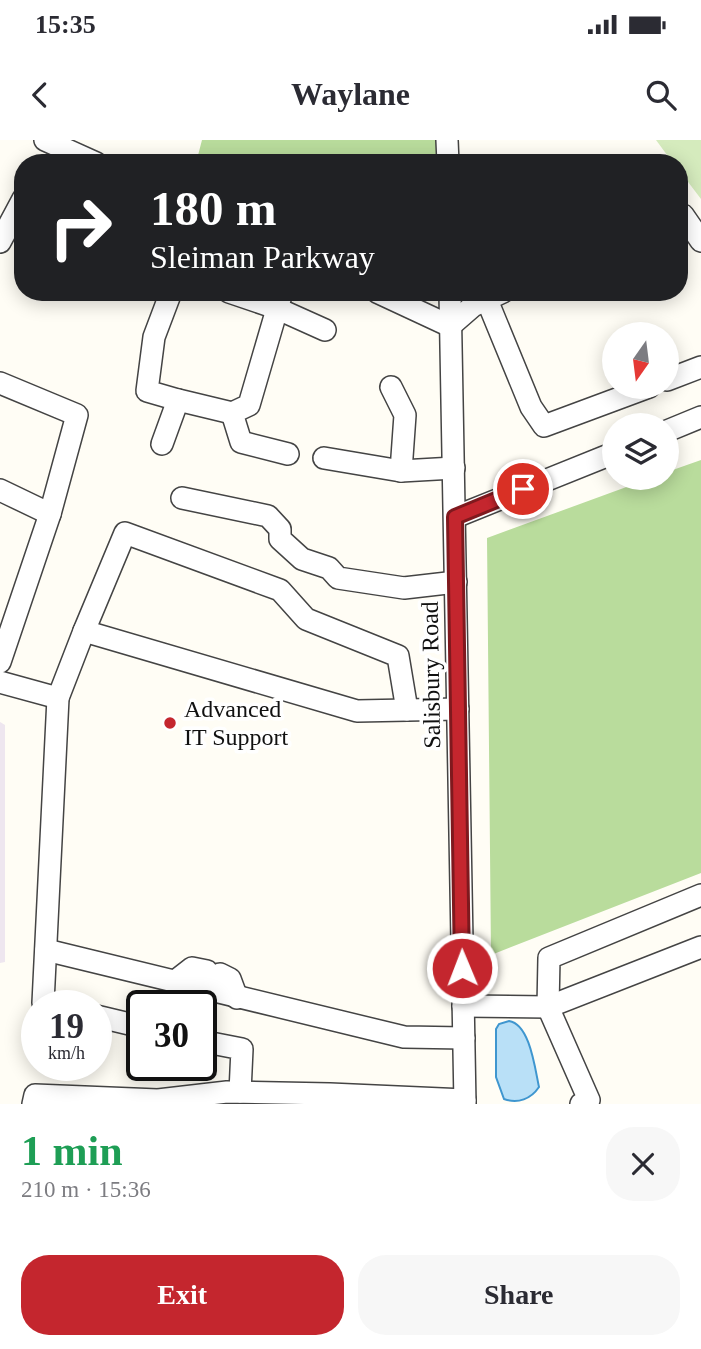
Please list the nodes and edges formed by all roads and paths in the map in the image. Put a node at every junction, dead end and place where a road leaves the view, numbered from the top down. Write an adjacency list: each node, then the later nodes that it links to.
1 (46, 140): 2 (street)
2 (76, 154)
3 (14, 216): 6 (street)
4 (688, 222): 5 (street)
5 (701, 241)
6 (0, 242)
7 (168, 301): 21 (street)
8 (279, 301): 22 (street)
9 (281, 301): 15 (street)
10 (396, 301): 14 (street)
11 (450, 301): 14 (street, Salisbury Road)
12 (484, 301): 14 (street)
13 (497, 301): 20 (street)
14 (450, 326): 29 (street, Salisbury Road)
15 (325, 330)
16 (701, 367): 17 (street)
17 (679, 375)
18 (0, 383): 33 (street)
19 (391, 387): 30 (street)
20 (617, 399)
21 (178, 400): 22 (street); 25 (street)
22 (232, 413): 26 (street)
23 (701, 417): 24 (street)
24 (679, 426)
25 (162, 444)
26 (288, 454)
27 (324, 458): 30 (street)
28 (602, 458): 34 (street)
29 (454, 468): 30 (street); 34 (street, Salisbury Road)
30 (401, 471)
31 (0, 490): 33 (street)
32 (182, 498): 35 (street)
33 (50, 514): 37 (street)
34 (455, 517): 35 (street, Salisbury Road)
35 (456, 582): 40 (street, Salisbury Road)
36 (84, 631): 39 (street); 41 (street); 41 (street)
37 (0, 662)
38 (0, 682): 39 (street)
39 (58, 698): 44 (street)
40 (458, 709): 41 (street); 48 (street, Salisbury Road)
41 (407, 710)
42 (701, 895): 49 (street)
43 (701, 947): 49 (street)
44 (46, 950): 45 (street); 46 (street)
45 (174, 982): 47 (street); 47 (street)
46 (44, 990)
47 (237, 998): 50 (street)
48 (463, 1006): 49 (street); 50 (street, Salisbury Road)
49 (548, 1007): 58 (street)
50 (464, 1038): 56 (street, Salisbury Road)
51 (217, 1044): 52 (street)
52 (240, 1093): 53 (street); 54 (street)
53 (339, 1099): 55 (street)
54 (80, 1100): 57 (street)
55 (394, 1100): 56 (street)
56 (466, 1102)
57 (33, 1104)
58 (581, 1104)

